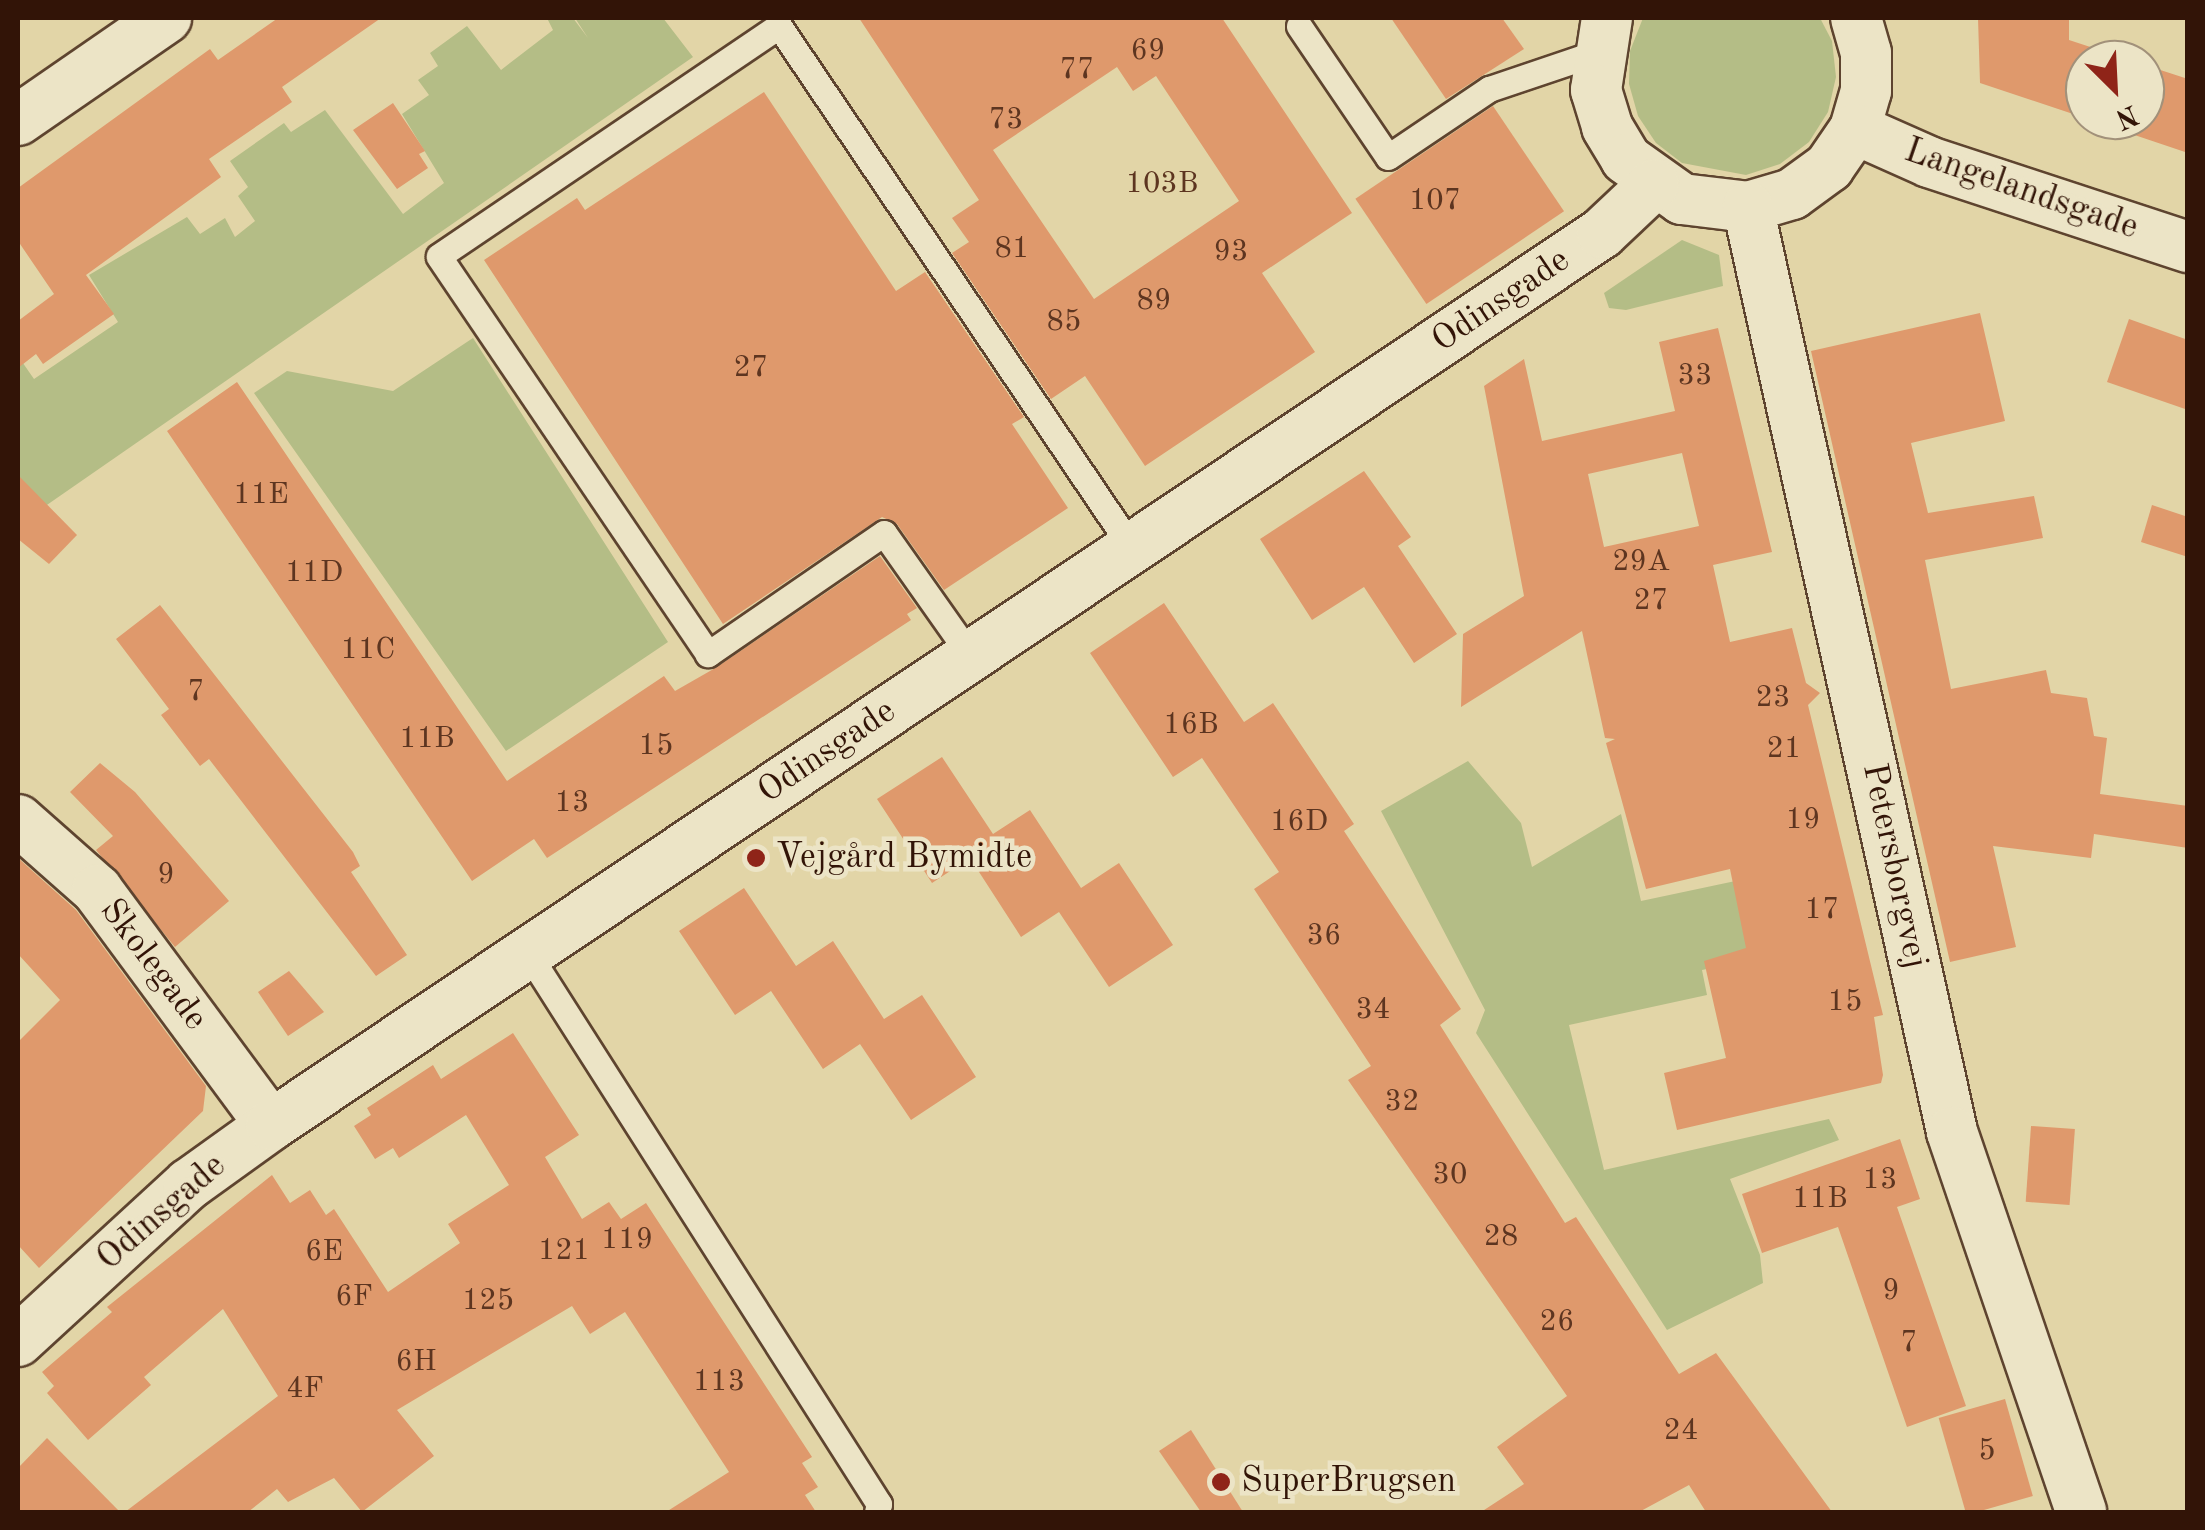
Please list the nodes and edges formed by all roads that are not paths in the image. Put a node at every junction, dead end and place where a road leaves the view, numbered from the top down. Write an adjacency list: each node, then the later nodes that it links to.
1 (166, 18): 5 (street)
2 (1856, 18): 6 (street)
3 (1299, 26): 4 (lane)
4 (1601, 35): 7 (street)
5 (18, 120)
6 (1856, 128): 8 (street); 9 (street, Langelandsgade)
7 (1654, 184): 8 (street); 10 (street, Odinsgade)
8 (1748, 207): 17 (street, Petersborgvej)
9 (2188, 247)
10 (1132, 548): 11 (street, Odinsgade); 11 (lane)
11 (970, 656): 13 (street, Odinsgade)
12 (18, 820): 14 (street, Skolegade)
13 (528, 955): 14 (street, Odinsgade); 16 (lane)
14 (271, 1125): 15 (street, Odinsgade)
15 (18, 1341)
16 (878, 1512)
17 (2081, 1512)

